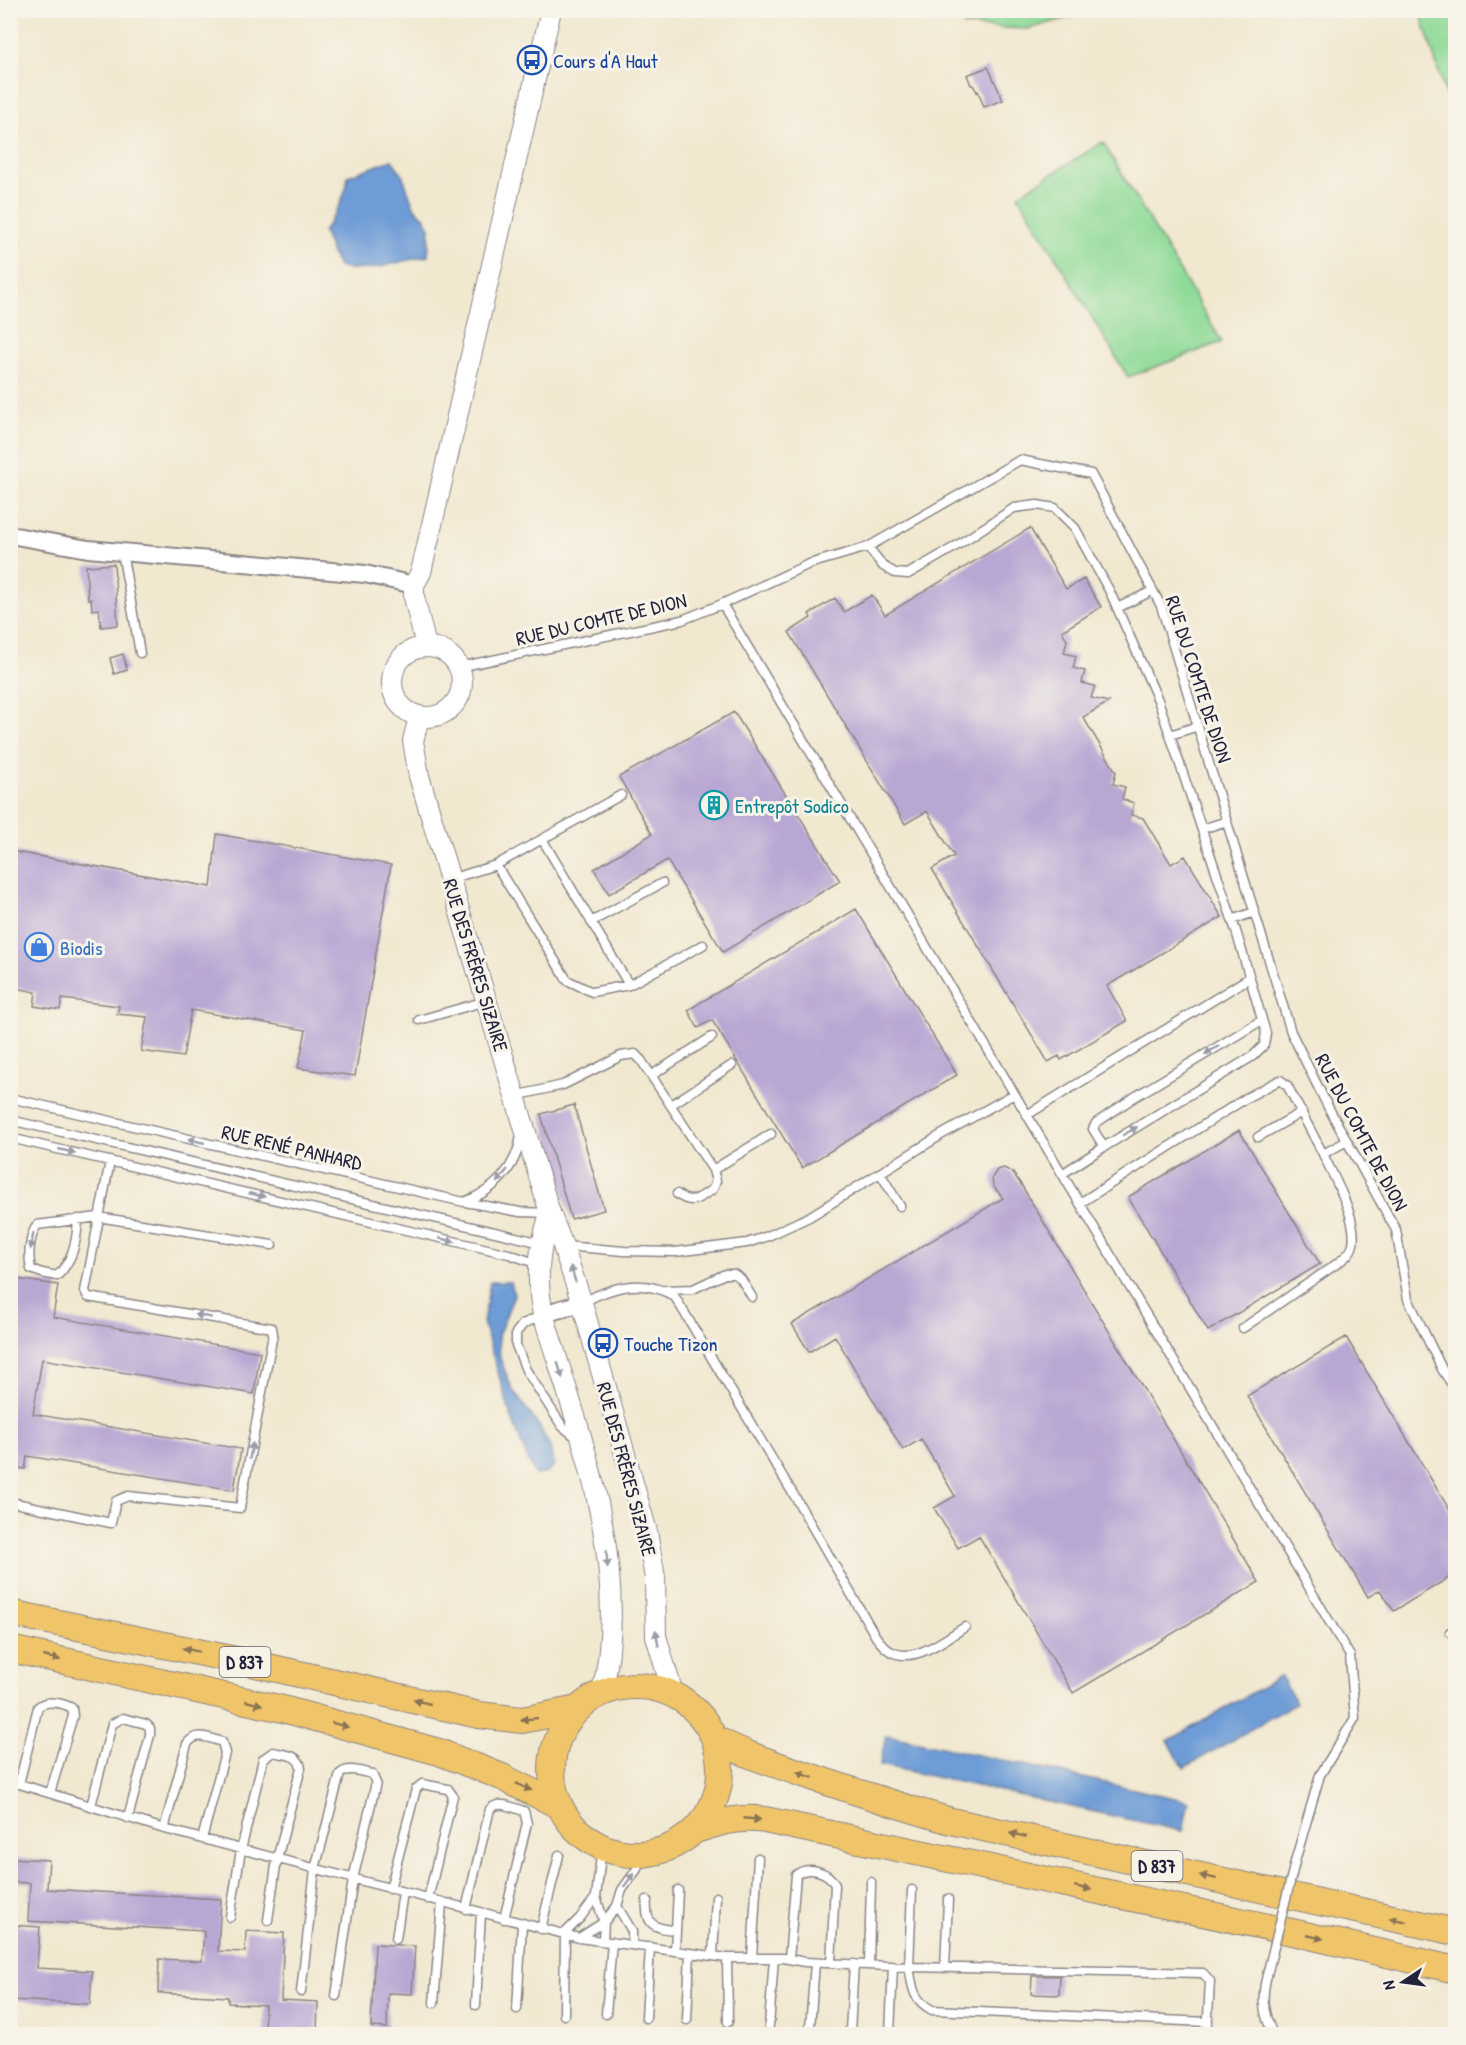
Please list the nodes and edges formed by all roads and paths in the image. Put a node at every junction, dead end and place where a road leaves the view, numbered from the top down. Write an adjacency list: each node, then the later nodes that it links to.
1 (551, 10): 5 (street)
2 (10, 535): 4 (street)
3 (868, 547): 6 (lane, RUE DU COMTE DE DION); 7 (lane, RUE DU COMTE DE DION); 8 (lane)
4 (122, 552): 5 (street); 10 (lane)
5 (414, 585): 9 (street)
6 (1152, 591): 8 (lane); 13 (lane, RUE DU COMTE DE DION)
7 (722, 604): 11 (lane, RUE DU COMTE DE DION); 34 (lane)
8 (1117, 608): 14 (lane)
9 (426, 646): 11 (street); 12 (street)
10 (140, 652)
11 (459, 668): 12 (street)
12 (419, 717): 20 (street, RUE DES FRÈRES SIZAIRE)
13 (1198, 726): 14 (lane); 16 (lane, RUE DU COMTE DE DION)
14 (1170, 735): 17 (lane)
15 (621, 795): 18 (lane)
16 (1227, 821): 17 (lane); 22 (lane, RUE DU COMTE DE DION)
17 (1202, 829): 23 (lane)
18 (542, 839): 19 (lane); 24 (lane)
19 (496, 865): 20 (lane); 27 (lane)
20 (450, 879): 28 (street, RUE DES FRÈRES SIZAIRE)
21 (662, 883): 24 (lane)
22 (1254, 912): 23 (lane); 45 (lane, RUE DU COMTE DE DION)
23 (1232, 920): 26 (lane)
24 (591, 922): 27 (lane)
25 (703, 945): 27 (lane)
26 (1249, 978): 30 (lane); 39 (lane)
27 (629, 985)
28 (486, 1001): 29 (lane); 35 (street, RUE DES FRÈRES SIZAIRE)
29 (419, 1020)
30 (1262, 1020): 46 (lane, one-way to 30); 46 (lane, one-way to 46)
31 (712, 1037): 33 (lane)
32 (732, 1065): 37 (lane)
33 (652, 1075): 35 (lane); 37 (lane)
34 (1014, 1094): 39 (lane); 50 (lane)
35 (515, 1097): 41 (street, RUE DES FRÈRES SIZAIRE)
36 (10, 1098): 53 (lane, RUE RENÉ PANHARD, one-way to 36)
37 (671, 1105): 49 (lane)
38 (1302, 1112): 43 (lane); 47 (lane); 54 (lane)
39 (1027, 1115): 51 (lane)
40 (10, 1120): 59 (lane)
41 (524, 1124): 53 (lane, one-way to 53); 56 (street, RUE DES FRÈRES SIZAIRE)
42 (771, 1134): 49 (lane)
43 (1258, 1137)
44 (10, 1138): 48 (lane, one-way to 48)
45 (1347, 1141): 47 (lane); 68 (lane, RUE DU COMTE DE DION)
46 (1104, 1147): 51 (lane)
47 (1323, 1154): 67 (lane)
48 (110, 1161): 58 (lane); 62 (lane, one-way to 62)
49 (713, 1170): 52 (lane)
50 (880, 1173): 55 (lane); 61 (lane)
51 (1062, 1174): 54 (lane)
52 (677, 1194)
53 (464, 1202): 56 (lane, RUE RENÉ PANHARD)
54 (1080, 1203): 153 (lane, bridge)
55 (900, 1206)
56 (550, 1213): 59 (street, RUE DES FRÈRES SIZAIRE); 61 (street, RUE DES FRÈRES SIZAIRE)
57 (78, 1219): 57 (lane, one-way to 57); 58 (lane)
58 (97, 1220): 60 (lane); 70 (lane, one-way to 58)
59 (541, 1243): 61 (lane); 62 (street, RUE DES FRÈRES SIZAIRE)
60 (272, 1245)
61 (563, 1246): 65 (street, RUE DES FRÈRES SIZAIRE, one-way to 61)
62 (538, 1264): 66 (street, RUE DES FRÈRES SIZAIRE)
63 (665, 1290): 64 (lane); 65 (lane); 72 (lane)
64 (752, 1297)
65 (582, 1303): 66 (street); 75 (street, RUE DES FRÈRES SIZAIRE, one-way to 65)
66 (543, 1314): 69 (street, RUE DES FRÈRES SIZAIRE, one-way to 69); 69 (lane)
67 (1242, 1328)
68 (1455, 1390)
69 (582, 1441): 74 (street, RUE DES FRÈRES SIZAIRE, one-way to 74)
70 (10, 1502)
71 (10, 1613): 76 (main road, D 837, one-way to 71)
72 (965, 1627)
73 (10, 1648): 81 (main road, D 837, one-way to 81)
74 (602, 1693): 75 (main road); 76 (main road)
75 (673, 1694): 77 (main road)
76 (578, 1709): 81 (main road)
77 (714, 1738): 84 (main road); 115 (main road, D 837, one-way to 77)
78 (14, 1783): 79 (lane); 79 (lane)
79 (50, 1793): 80 (lane)
80 (91, 1806): 82 (lane); 82 (lane)
81 (560, 1806): 86 (main road)
82 (128, 1818): 83 (lane)
83 (164, 1829): 85 (lane); 85 (lane)
84 (696, 1830): 88 (main road); 136 (main road, D 837, one-way to 136)
85 (202, 1839): 87 (lane)
86 (602, 1847): 88 (main road); 99 (lane)
87 (242, 1850): 91 (lane); 91 (lane); 108 (lane)
88 (641, 1854): 105 (lane, one-way to 88)
89 (559, 1855): 113 (lane)
90 (758, 1858): 126 (lane)
91 (277, 1859): 92 (lane); 110 (lane)
92 (315, 1869): 93 (lane); 93 (lane); 137 (lane)
93 (353, 1879): 95 (lane); 138 (lane)
94 (871, 1882): 132 (lane)
95 (390, 1889): 98 (lane); 101 (lane)
96 (678, 1890): 114 (lane)
97 (912, 1890): 134 (lane)
98 (403, 1892): 101 (lane); 118 (lane)
99 (596, 1897): 111 (lane); 116 (lane)
100 (716, 1897): 124 (lane)
101 (428, 1899): 104 (lane)
102 (948, 1899): 135 (lane)
103 (647, 1900): 114 (lane)
104 (442, 1903): 106 (lane); 139 (lane)
105 (617, 1906): 111 (lane); 120 (lane)
106 (466, 1909): 107 (lane); 109 (lane)
107 (481, 1913): 109 (lane); 140 (lane)
108 (230, 1917)
109 (504, 1919): 112 (lane)
110 (268, 1920)
111 (604, 1922): 117 (lane); 119 (lane)
112 (522, 1924): 113 (lane); 141 (lane)
113 (542, 1929): 116 (lane)
114 (676, 1930): 122 (lane)
115 (1455, 1932)
116 (565, 1933): 117 (lane); 143 (lane)
117 (579, 1938): 119 (lane)
118 (396, 1939)
119 (607, 1942): 120 (lane); 142 (lane)
120 (632, 1945): 121 (lane)
121 (650, 1947): 122 (lane); 144 (lane)
122 (675, 1951): 123 (lane)
123 (690, 1953): 124 (lane); 145 (lane)
124 (713, 1956): 125 (lane)
125 (727, 1958): 126 (lane); 146 (lane)
126 (752, 1958): 127 (lane)
127 (774, 1958): 128 (lane); 148 (lane)
128 (789, 1959): 129 (lane); 130 (lane)
129 (815, 1963): 130 (lane); 149 (lane)
130 (831, 1964): 131 (lane)
131 (854, 1964): 132 (lane); 150 (lane)
132 (869, 1965): 133 (lane)
133 (893, 1966): 134 (lane); 151 (lane)
134 (909, 1967): 135 (lane); 147 (lane)
135 (945, 1968): 147 (lane)
136 (1455, 1970)
137 (302, 1992)
138 (336, 1995)
139 (434, 2003)
140 (476, 2006)
141 (517, 2009)
142 (606, 2014)
143 (564, 2015)
144 (645, 2018)
145 (687, 2020)
146 (728, 2022)
147 (1208, 2022): 152 (lane)
148 (769, 2026)
149 (810, 2028)
150 (850, 2031)
151 (890, 2034)
152 (1207, 2034)
153 (1273, 2034)

